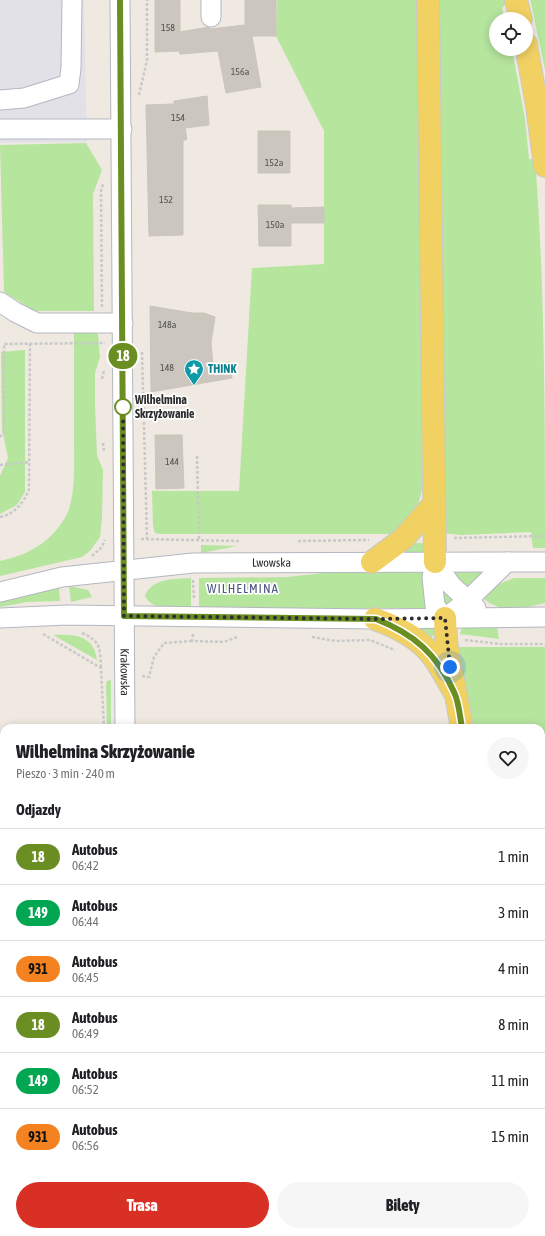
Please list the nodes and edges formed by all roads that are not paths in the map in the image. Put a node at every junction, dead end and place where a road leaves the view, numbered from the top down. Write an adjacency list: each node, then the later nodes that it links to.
1 (72, 0): 7 (street)
2 (120, 0): 9 (street)
3 (428, 0): 13 (main road)
4 (516, 0): 5 (main road)
5 (519, 12)
6 (528, 56): 10 (main road)
7 (0, 100)
8 (0, 129): 9 (street)
9 (122, 129): 12 (street)
10 (544, 161)
11 (0, 302): 12 (street)
12 (123, 323): 18 (street)
13 (433, 505): 14 (main road); 15 (main road)
14 (372, 562): 15 (street, Lwowska); 18 (street, Lwowska)
15 (435, 562): 16 (street, Lwowska); 20 (street); 25 (street)
16 (507, 562): 17 (street, Lwowska); 20 (street)
17 (545, 562)
18 (125, 570): 19 (street, Lwowska); 21 (street, Krakowska)
19 (0, 592)
20 (467, 601): 22 (street); 25 (street)
21 (124, 616): 24 (street); 26 (street); 28 (street, Krakowska)
22 (495, 617): 23 (street); 25 (street)
23 (545, 617)
24 (0, 618)
25 (445, 618): 26 (street); 27 (main road)
26 (376, 619): 27 (main road)
27 (455, 693): 29 (main road)
28 (125, 724)
29 (461, 724)

